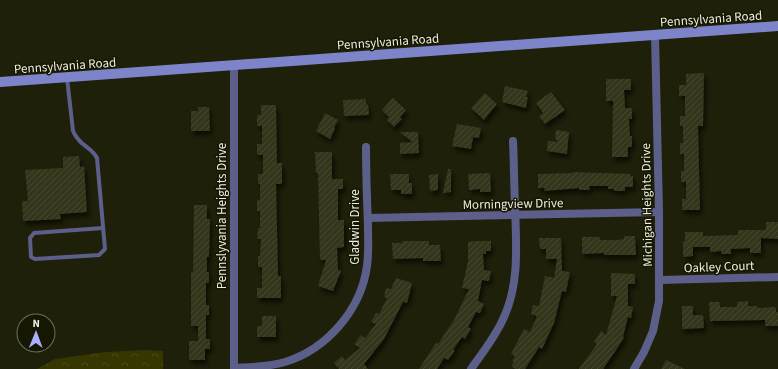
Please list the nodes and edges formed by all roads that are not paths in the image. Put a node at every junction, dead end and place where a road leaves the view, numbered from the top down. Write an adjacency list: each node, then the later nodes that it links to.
1 (778, 26): 2 (street, Pennsylvania Road)
2 (655, 35): 3 (street, Pennsylvania Road); 8 (street, Michigan Heights Drive)
3 (234, 65): 4 (street, Pennsylvania Road); 14 (street, Pennslyvania Heights Drive)
4 (67, 78): 5 (street, Pennsylvania Road); 11 (lane)
5 (0, 82)
6 (513, 141): 9 (street)
7 (366, 148): 10 (street, Gladwin Drive)
8 (659, 212): 9 (street, Morningview Drive); 13 (street, Michigan Heights Drive)
9 (515, 215): 10 (street, Morningview Drive); 15 (street)
10 (368, 218): 14 (street, Gladwin Drive)
11 (103, 228): 11 (lane)
12 (778, 277): 13 (street, Oakley Court)
13 (660, 280): 16 (street, Michigan Heights Drive)
14 (234, 368)
15 (472, 369)
16 (634, 369)

